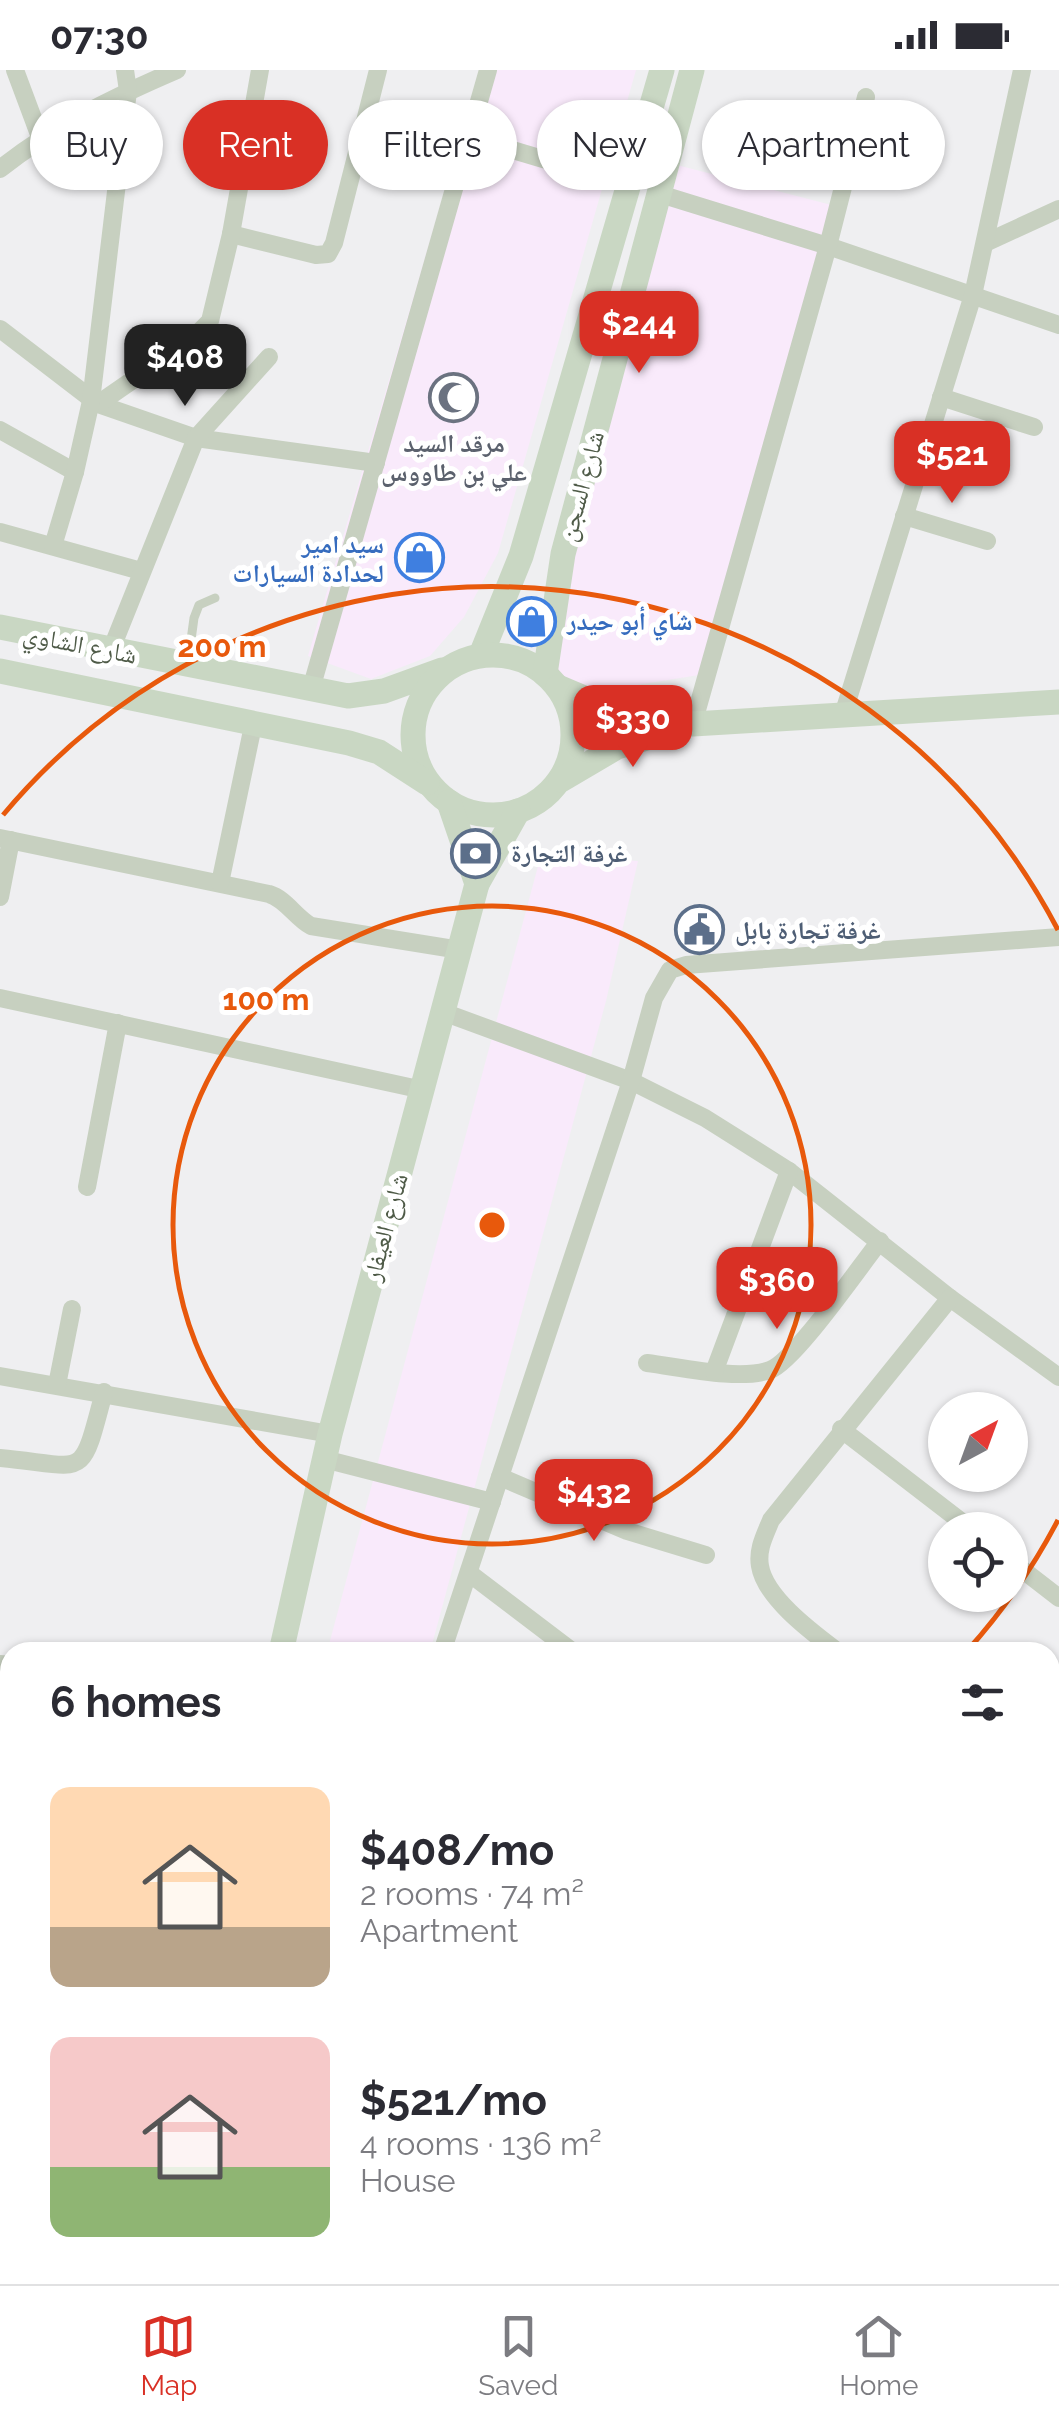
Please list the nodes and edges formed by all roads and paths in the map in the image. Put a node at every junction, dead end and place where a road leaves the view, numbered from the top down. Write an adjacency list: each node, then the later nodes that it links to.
1 (15, 70): 15 (street)
2 (125, 70): 10 (street)
3 (177, 70): 10 (street)
4 (260, 70): 22 (street)
5 (378, 70): 22 (street)
6 (488, 70): 13 (street)
7 (662, 70): 14 (main road, شارع السجن)
8 (692, 70): 20 (main road, شارع السجن)
9 (1022, 70): 23 (street)
10 (128, 91): 12 (street); 34 (street)
11 (866, 98): 24 (street)
12 (111, 100)
13 (479, 100)
14 (654, 100)
15 (30, 111)
16 (30, 146): 17 (street)
17 (0, 169)
18 (454, 190): 38 (street)
19 (629, 190): 26 (main road, شارع السجن)
20 (660, 194): 24 (street); 27 (main road, شارع السجن)
21 (1059, 209): 23 (street)
22 (231, 234): 34 (street)
23 (985, 243): 25 (street)
24 (828, 246): 25 (street); 57 (street)
25 (973, 295): 28 (street); 33 (street)
26 (593, 312): 27 (main road); 30 (main road, شارع السجن)
27 (626, 320): 31 (main road, شارع السجن)
28 (1059, 325)
29 (0, 328): 34 (street)
30 (583, 345): 31 (main road); 48 (main road, شارع السجن)
31 (617, 352): 52 (main road, شارع السجن)
32 (269, 357): 37 (street)
33 (941, 397): 35 (street); 40 (street)
34 (95, 403): 37 (street); 39 (street)
35 (1034, 426)
36 (0, 430): 39 (street)
37 (196, 438): 38 (street); 44 (street)
38 (376, 463): 53 (street)
39 (76, 472): 43 (street)
40 (904, 516): 42 (street); 55 (street)
41 (0, 532): 43 (street)
42 (986, 541)
43 (53, 546): 44 (street)
44 (141, 571): 47 (street)
45 (215, 598): 49 (lane)
46 (0, 628): 47 (main road, شارع الشاوي)
47 (111, 650): 49 (main road, شارع الشاوي)
48 (481, 655): 50 (main road); 52 (main road)
49 (188, 665): 53 (main road, شارع الشاوي)
50 (451, 666): 53 (main road, شارع الشاوي); 59 (main road)
51 (0, 671): 56 (main road, شارع الشاوي)
52 (552, 680): 57 (main road); 58 (main road)
53 (311, 689)
54 (1059, 702): 55 (main road)
55 (843, 716): 57 (main road)
56 (254, 721): 59 (main road, شارع الشاوي); 62 (street)
57 (694, 724): 58 (main road)
58 (557, 783): 60 (main road)
59 (440, 794): 60 (main road); 63 (main road)
60 (518, 811): 63 (main road, شارع العيفار)
61 (5, 839): 62 (street); 64 (street)
62 (220, 882): 66 (street)
63 (477, 884): 66 (main road, شارع العيفار)
64 (0, 897)
65 (1059, 937): 70 (street)
66 (460, 950): 68 (main road, شارع العيفار)
67 (0, 998): 69 (street)
68 (443, 1012): 70 (street); 71 (main road, شارع العيفار)
69 (118, 1023): 71 (street); 73 (street)
70 (631, 1082): 72 (street); 86 (street)
71 (423, 1090): 84 (main road, شارع العيفار)
72 (789, 1172): 74 (street); 78 (street)
73 (87, 1186)
74 (880, 1241): 75 (street); 78 (street)
75 (950, 1298): 80 (street); 83 (street)
76 (72, 1309): 81 (street)
77 (647, 1364): 78 (street)
78 (714, 1372)
79 (0, 1376): 81 (street)
80 (1059, 1377)
81 (56, 1385): 82 (street)
82 (104, 1392): 84 (street); 85 (street)
83 (842, 1429): 88 (street); 96 (street)
84 (327, 1446): 87 (street); 93 (main road, شارع العيفار)
85 (0, 1458)
86 (500, 1477): 87 (street); 89 (street)
87 (492, 1502): 90 (street)
88 (949, 1512)
89 (706, 1554)
90 (469, 1572): 94 (street); 95 (street)
91 (1028, 1574): 92 (street)
92 (1059, 1598)
93 (283, 1642)
94 (445, 1642)
95 (560, 1642)
96 (826, 1642)

